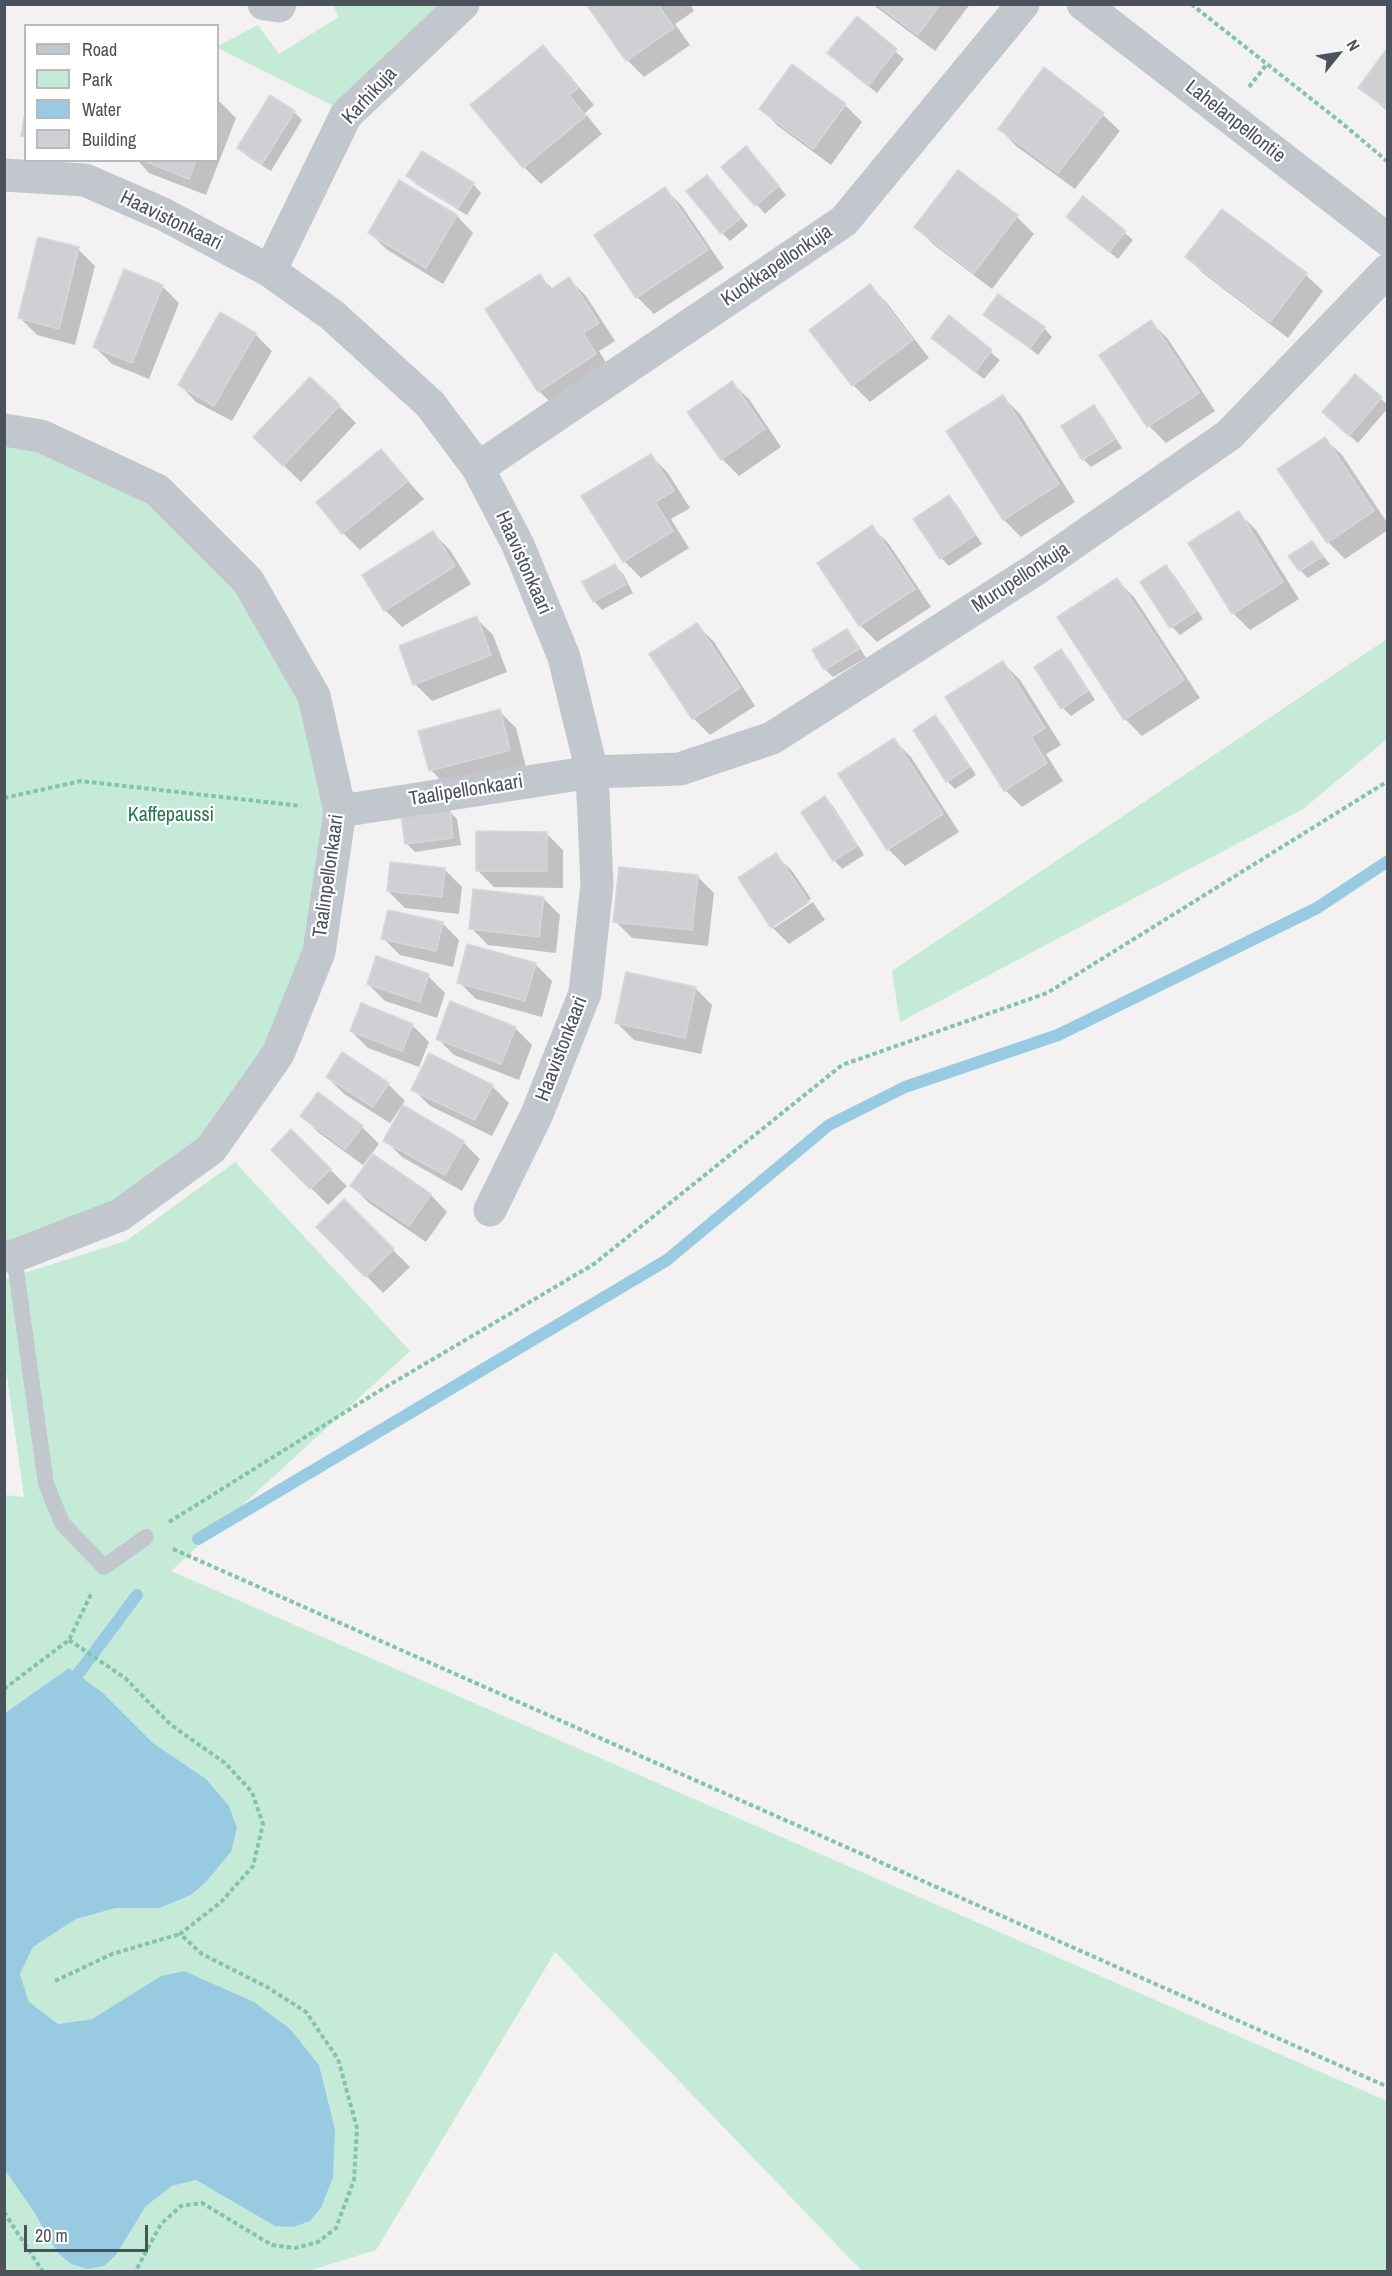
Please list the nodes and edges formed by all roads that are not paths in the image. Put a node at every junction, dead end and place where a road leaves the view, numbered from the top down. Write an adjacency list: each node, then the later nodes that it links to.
1 (264, 4): 2 (street)
2 (280, 4)
3 (463, 4): 9 (street, Karhikuja)
4 (1023, 4): 11 (street, Kuokkapellonkuja)
5 (1083, 4): 7 (street, Lahelanpellontie)
6 (4, 175): 9 (street, Haavistonkaari)
7 (1388, 240)
8 (1388, 270): 12 (street, Murupellonkuja)
9 (270, 271): 11 (street, Haavistonkaari)
10 (4, 430): 13 (street, Taalinpellonkaari)
11 (478, 468): 12 (street, Haavistonkaari)
12 (591, 772): 13 (street, Taalipellonkaari); 14 (street, Haavistonkaari)
13 (340, 811): 15 (street, Taalinpellonkaari)
14 (490, 1210)
15 (9, 1256): 16 (lane)
16 (146, 1537)

